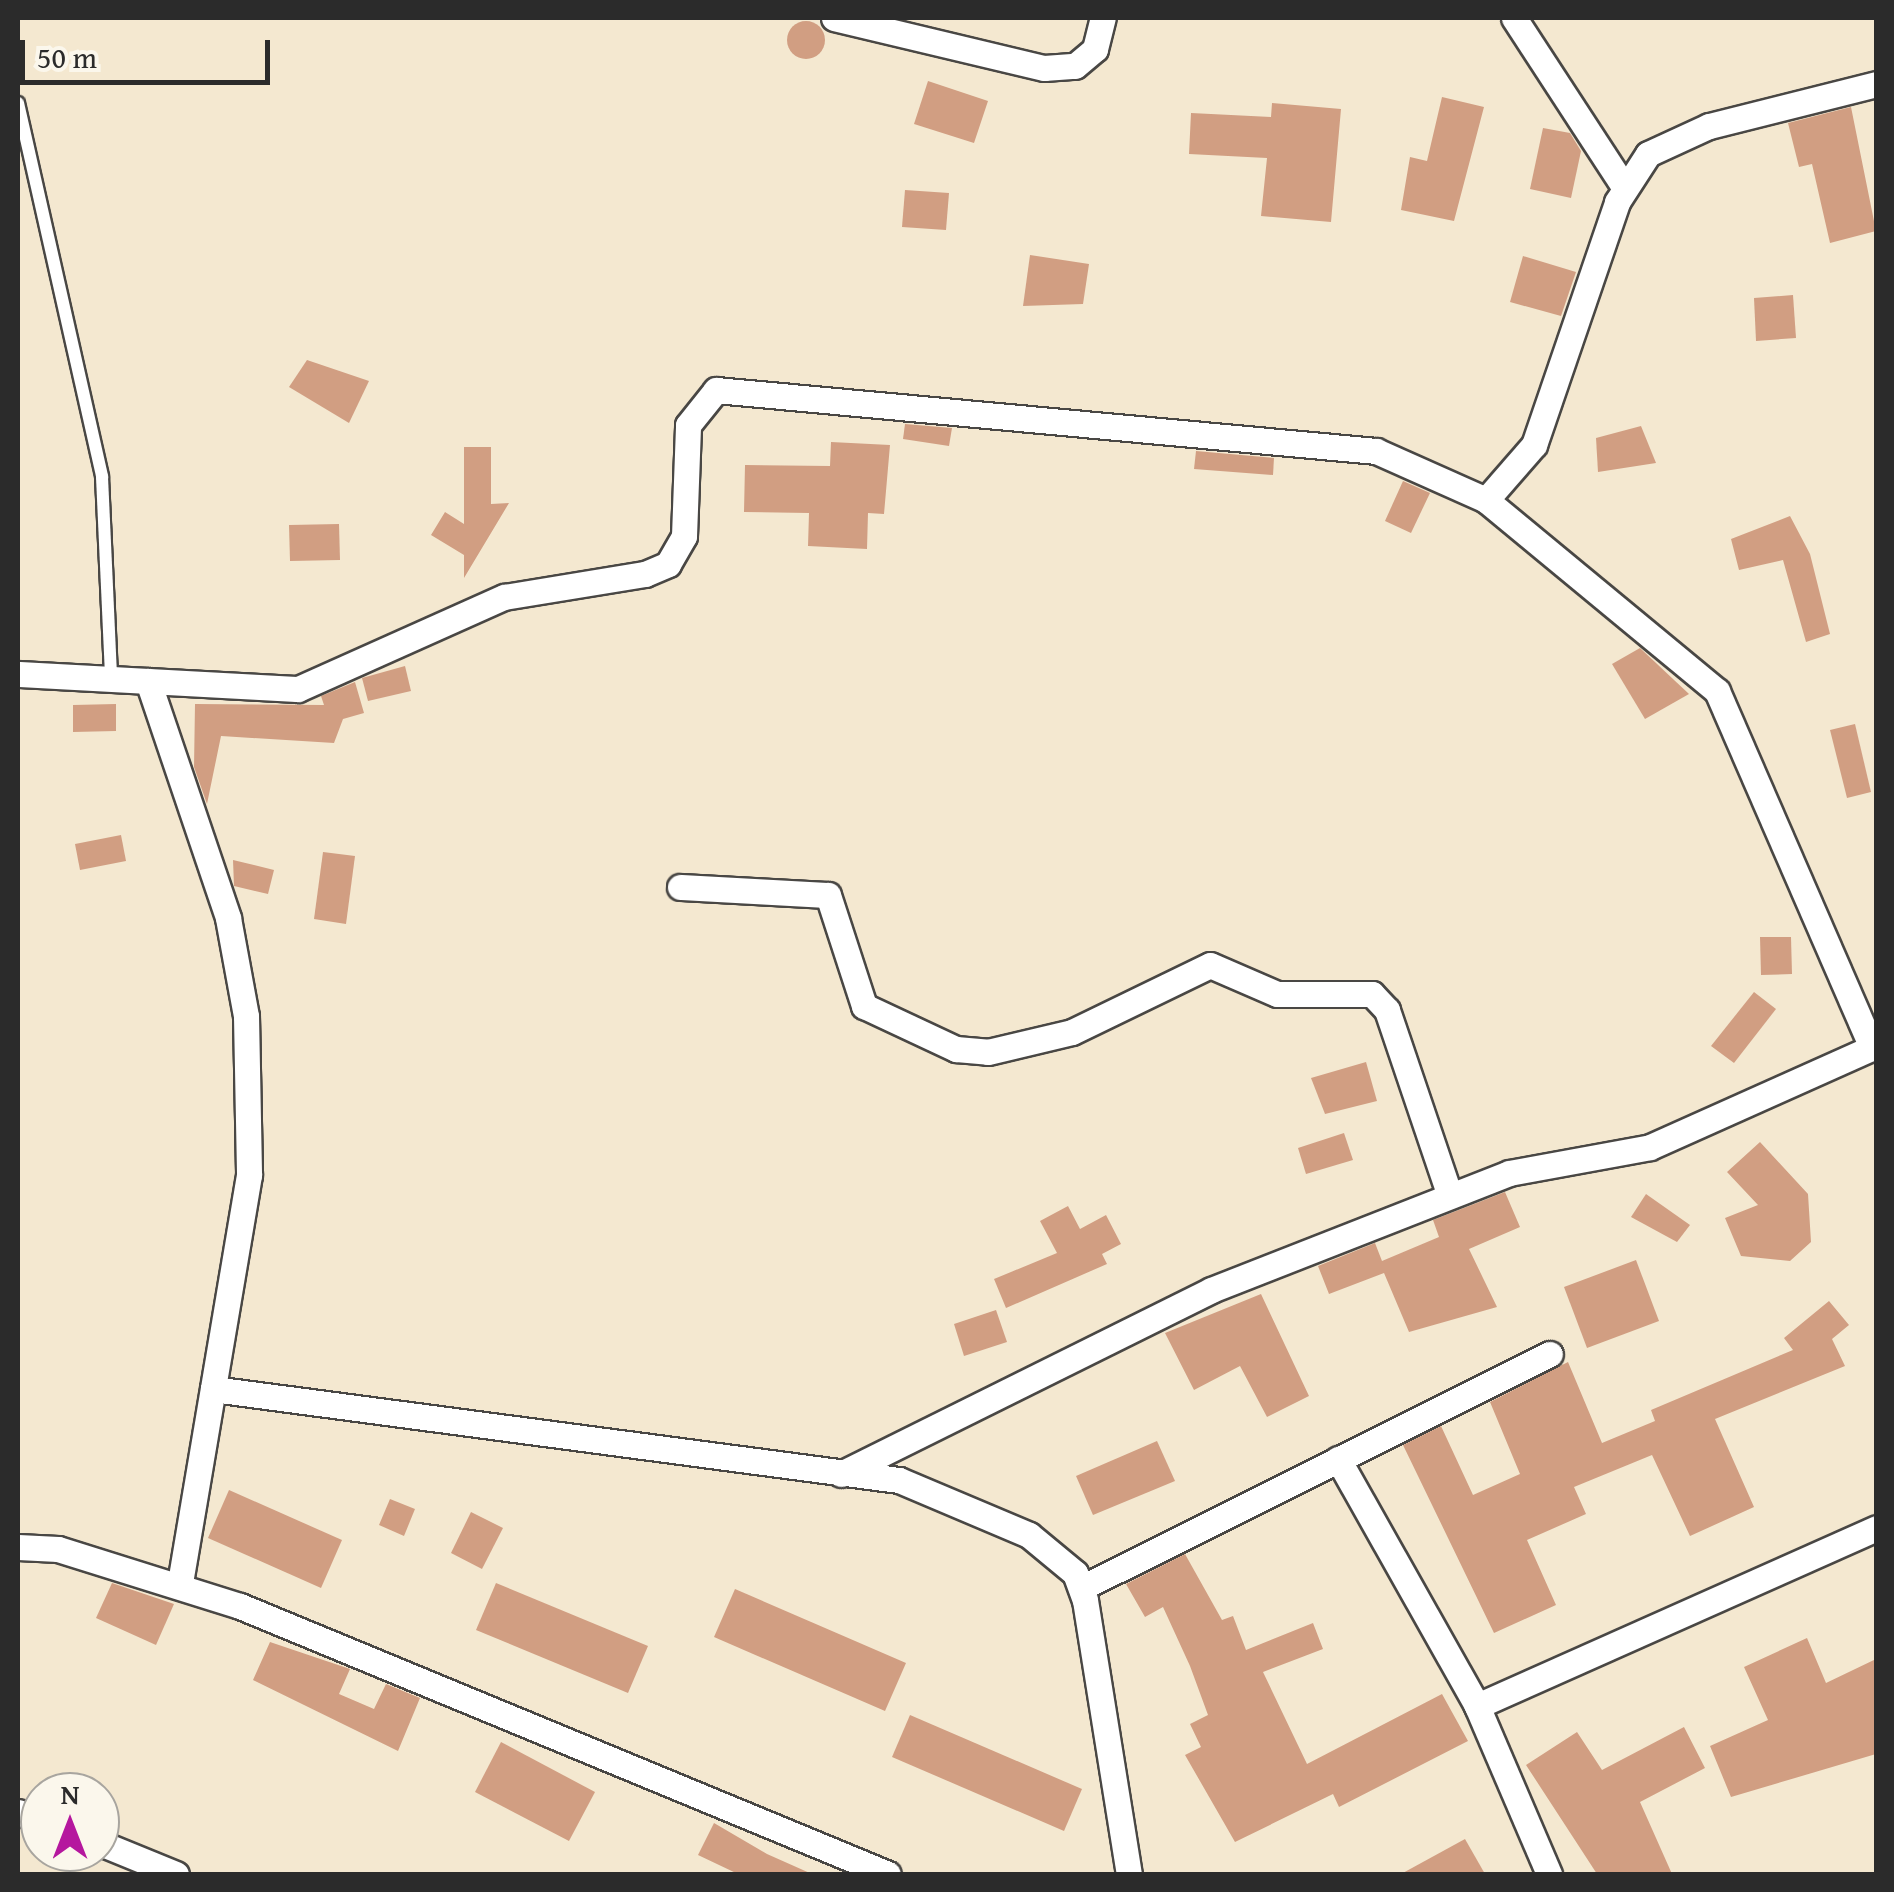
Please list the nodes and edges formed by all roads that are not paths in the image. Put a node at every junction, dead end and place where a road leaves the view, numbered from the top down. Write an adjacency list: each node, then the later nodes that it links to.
1 (834, 18): 2 (street)
2 (1102, 18)
3 (1514, 18): 6 (street)
4 (1876, 84): 6 (street)
5 (18, 103): 9 (lane)
6 (1624, 187): 7 (street)
7 (1486, 500): 10 (street); 12 (street)
8 (18, 674): 9 (street)
9 (112, 679): 10 (street)
10 (148, 680): 15 (street)
11 (680, 887): 13 (street)
12 (1874, 1048): 13 (street)
13 (1449, 1192): 17 (street)
14 (1550, 1354): 16 (street)
15 (213, 1389): 17 (street); 20 (street)
16 (1338, 1459): 21 (street); 22 (street)
17 (842, 1474): 21 (street)
18 (1876, 1528): 22 (street)
19 (18, 1547): 20 (street)
20 (180, 1585): 26 (street)
21 (1081, 1588): 27 (street)
22 (1477, 1706): 28 (street)
23 (120, 1854): 24 (street)
24 (142, 1867): 25 (street)
25 (176, 1874)
26 (888, 1874)
27 (1129, 1874)
28 (1549, 1874)

